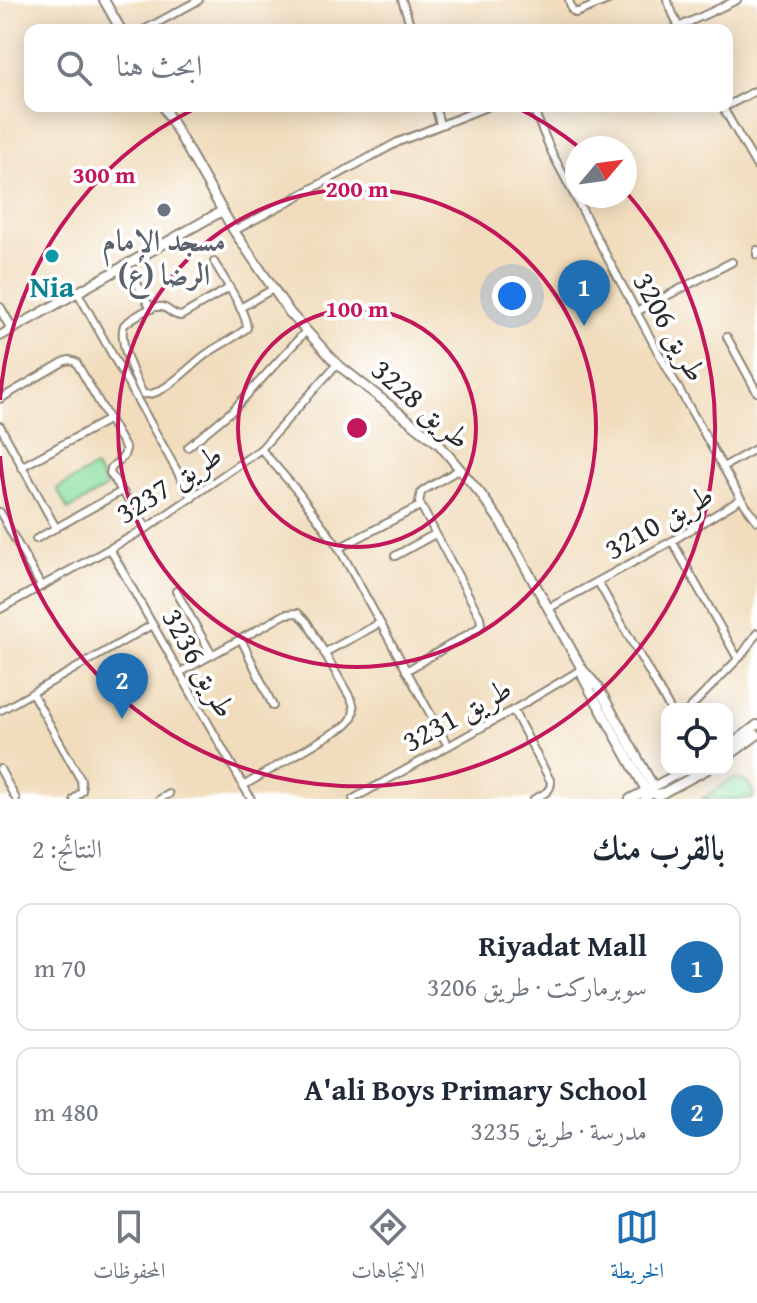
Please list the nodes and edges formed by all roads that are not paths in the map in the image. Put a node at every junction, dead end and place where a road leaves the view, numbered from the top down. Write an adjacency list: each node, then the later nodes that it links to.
1 (104, 0): 8 (street)
2 (199, 0): 9 (street)
3 (402, 0): 10 (street)
4 (569, 0): 5 (street)
5 (608, 0)
6 (667, 0): 11 (street)
7 (737, 0): 12 (street)
8 (118, 24)
9 (155, 24)
10 (410, 24)
11 (675, 24)
12 (687, 24)
13 (757, 90): 14 (street)
14 (733, 102)
15 (166, 112): 22 (street, طريق 3228)
16 (437, 112): 20 (street)
17 (473, 112): 20 (street)
18 (535, 112): 33 (street, طريق 3206)
19 (726, 112): 21 (street)
20 (440, 124): 23 (street)
21 (757, 167)
22 (222, 211): 23 (street, طريق 3228); 26 (street)
23 (234, 231): 28 (street, طريق 3228)
24 (214, 262): 27 (street)
25 (732, 262): 33 (street)
26 (127, 265): 29 (street); 32 (street)
27 (229, 288): 31 (street); 32 (street)
28 (273, 289): 31 (street); 35 (street, طريق 3228)
29 (78, 293): 34 (street); 50 (street)
30 (0, 308): 34 (street)
31 (240, 308): 32 (street)
32 (151, 309)
33 (636, 312): 47 (street, طريق 3206)
34 (12, 329): 36 (street)
35 (306, 331): 38 (street, طريق 3228); 43 (street)
36 (0, 336)
37 (727, 337): 39 (street)
38 (337, 364): 45 (street, طريق 3237); 48 (street, طريق 3228)
39 (757, 392)
40 (0, 399): 41 (street)
41 (108, 420): 46 (street); 49 (street)
42 (0, 426): 46 (street)
43 (188, 447)
44 (757, 448): 47 (street)
45 (261, 449): 50 (street, طريق 3237); 62 (street)
46 (21, 467): 56 (street)
47 (723, 467): 51 (street, طريق 3206)
48 (460, 469): 52 (street); 68 (street, طريق 3228)
49 (122, 491): 56 (street); 57 (street)
50 (192, 498): 57 (street, طريق 3237)
51 (741, 499): 54 (street, طريق 3206); 61 (street, طريق 3210)
52 (420, 506): 59 (street); 62 (street)
53 (0, 512): 55 (street)
54 (757, 521)
55 (8, 526): 58 (street); 66 (street)
56 (56, 528): 60 (street)
57 (147, 528): 63 (street, طريق 3237)
58 (0, 531)
59 (435, 534): 64 (street); 78 (street)
60 (36, 539)
61 (672, 541): 65 (street, طريق 3210); 76 (street)
62 (339, 548): 70 (street)
63 (110, 549): 66 (street, طريق 3237); 71 (street, طريق 3236)
64 (395, 556)
65 (598, 582): 68 (street, طريق 3210); 81 (street, طريق 3210)
66 (41, 586): 69 (street, طريق 3237)
67 (176, 591): 75 (street)
68 (549, 608): 77 (street, طريق 3228)
69 (0, 609)
70 (380, 623): 74 (street); 78 (street)
71 (152, 625): 79 (street, طريق 3236); 80 (street)
72 (757, 633): 76 (street)
73 (241, 639): 74 (street); 75 (street); 83 (street)
74 (324, 653): 94 (street)
75 (212, 655): 79 (street)
76 (738, 659): 82 (street)
77 (582, 669): 84 (street, طريق 3231); 96 (street, طريق 3228)
78 (406, 671): 89 (street)
79 (179, 673): 94 (street, طريق 3236)
80 (32, 693): 85 (street); 95 (street)
81 (667, 703)
82 (695, 703)
83 (273, 706)
84 (513, 710): 89 (street, طريق 3231); 104 (street)
85 (0, 711)
86 (757, 725): 88 (street)
87 (757, 735): 90 (street)
88 (733, 743)
89 (448, 746): 103 (street, طريق 3231)
90 (733, 753)
91 (0, 769): 99 (street)
92 (678, 775): 96 (street)
93 (696, 775): 96 (street)
94 (243, 786): 102 (street, طريق 3236)
95 (82, 791): 98 (street); 100 (street)
96 (649, 793): 105 (street)
97 (169, 794): 101 (street)
98 (88, 798)
99 (16, 799)
100 (74, 799)
101 (160, 799)
102 (251, 799)
103 (353, 799)
104 (534, 799)
105 (630, 799)

